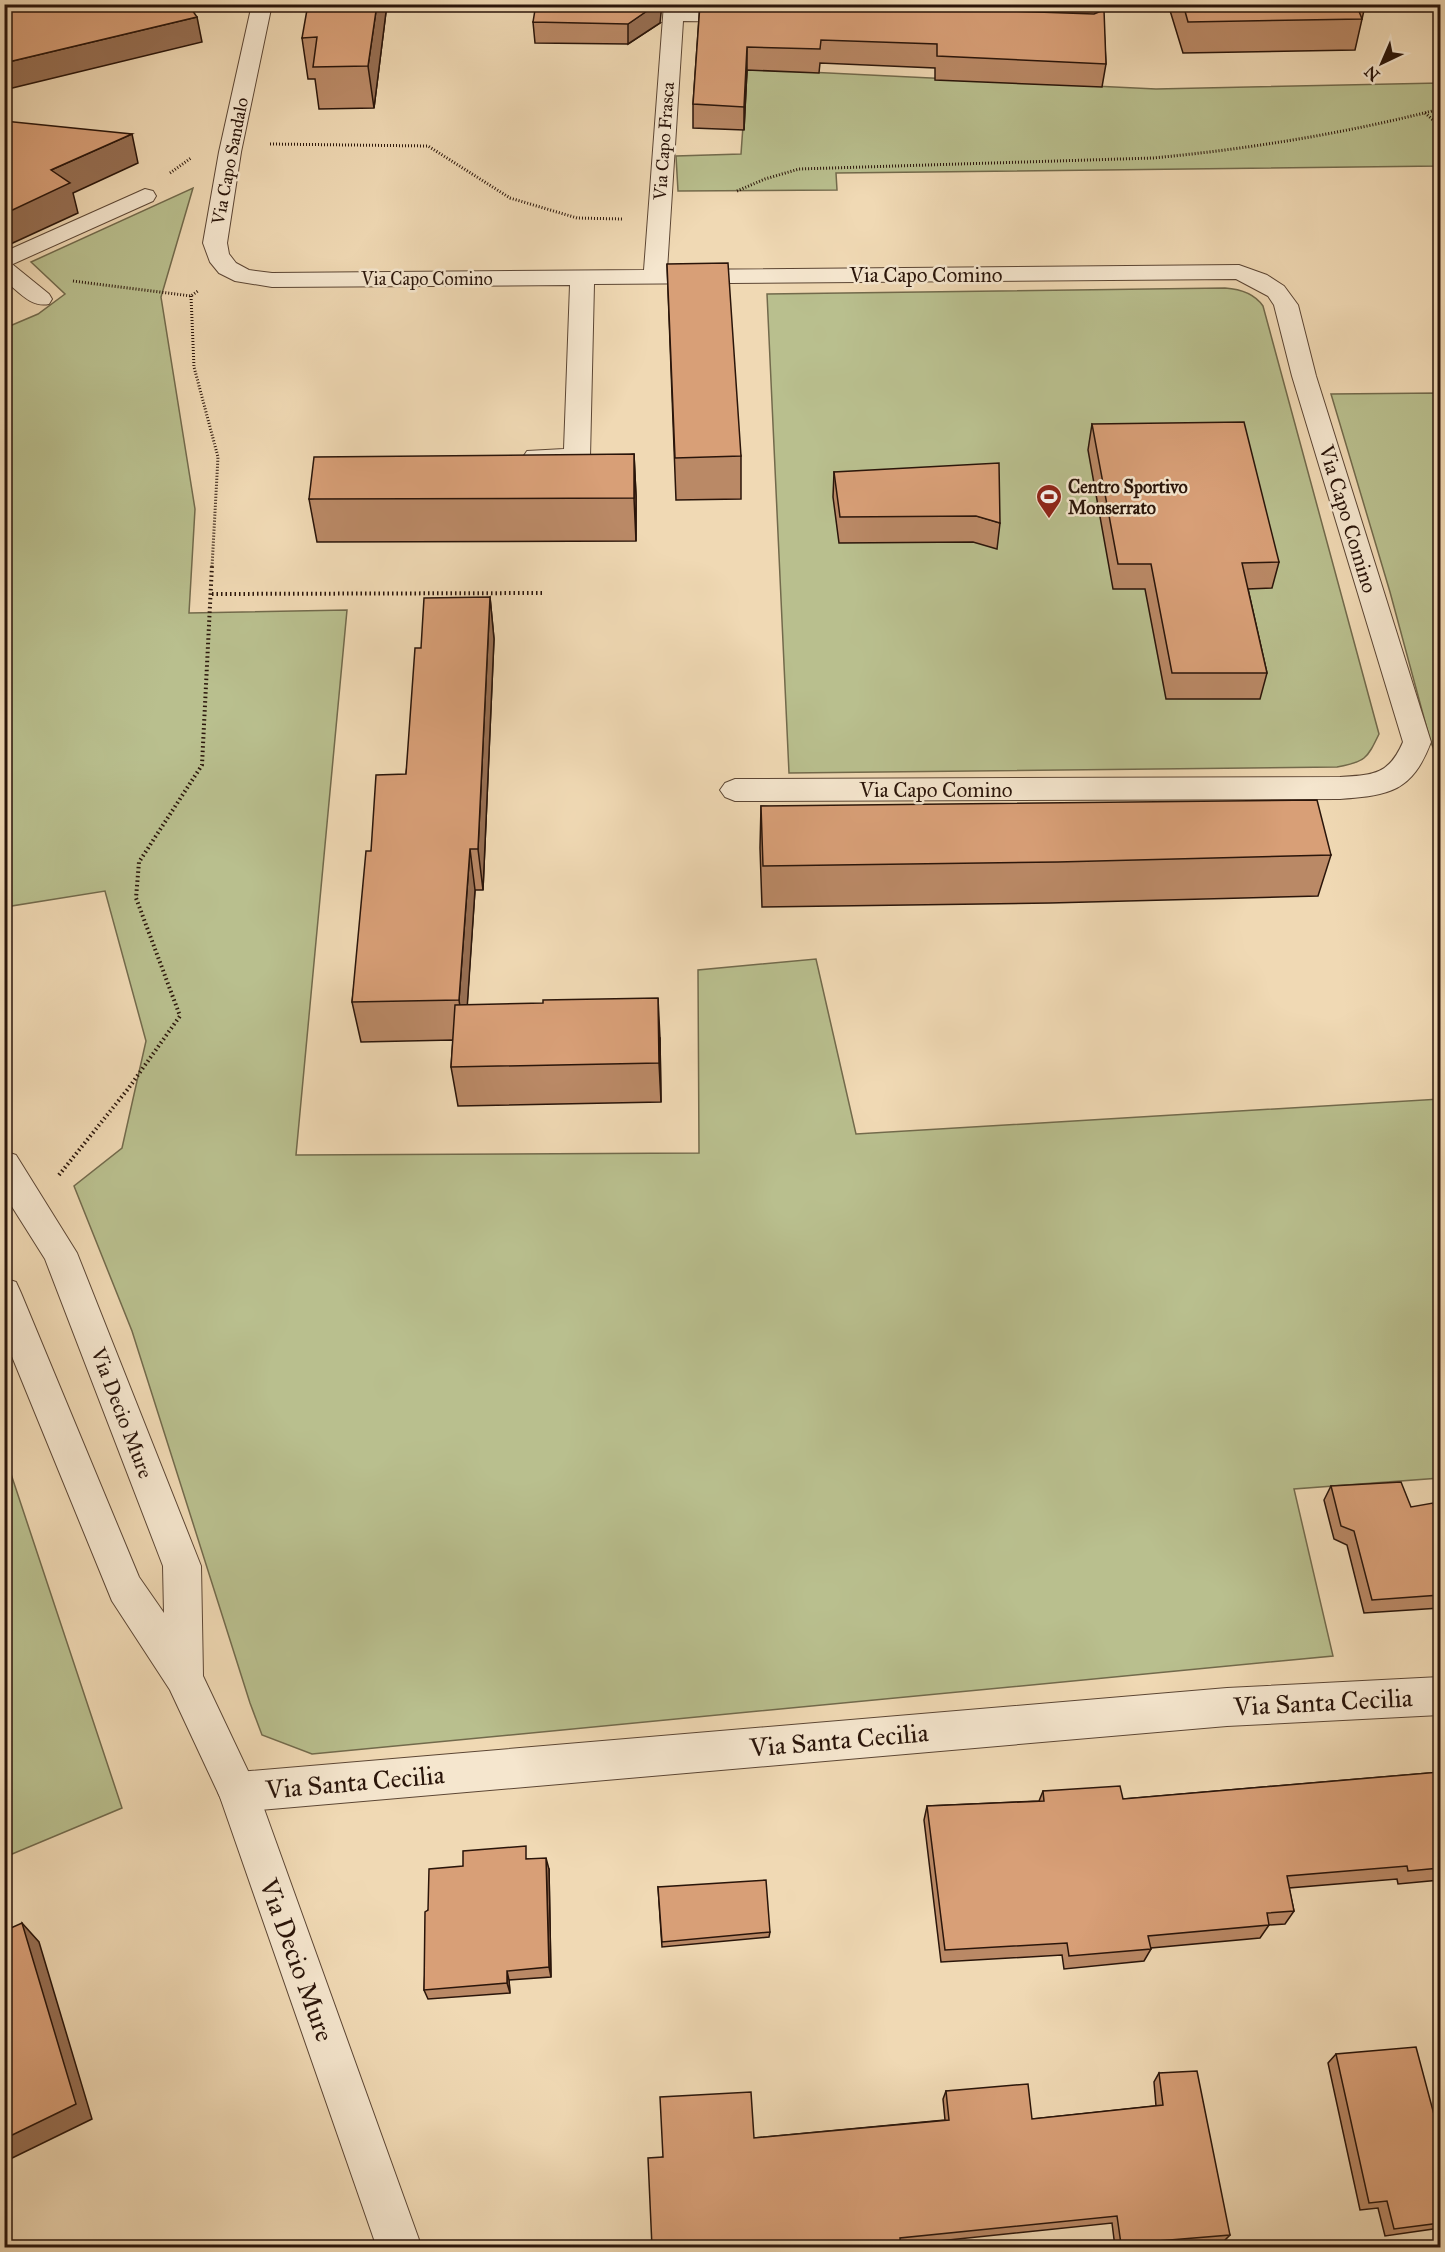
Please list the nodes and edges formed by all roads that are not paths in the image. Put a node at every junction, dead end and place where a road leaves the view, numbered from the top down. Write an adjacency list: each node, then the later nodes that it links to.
1 (262, 4): 9 (street, Via Capo Sandalo)
2 (674, 9): 3 (street); 7 (street, Via Capo Frasca)
3 (765, 17)
4 (145, 196): 5 (street)
5 (4, 261)
6 (4, 269): 10 (lane)
7 (655, 277): 8 (street, Via Capo Comino); 12 (street, Via Capo Comino)
8 (582, 278): 9 (street, Via Capo Comino); 11 (street)
9 (272, 280)
10 (34, 294)
11 (508, 457)
12 (735, 790)
13 (4, 1165): 16 (street, Via Decio Mure)
14 (4, 1293): 15 (street, Via Decio Mure)
15 (12, 1331): 16 (street, Via Decio Mure)
16 (184, 1677): 18 (street, Via Decio Mure)
17 (1440, 1696): 18 (street, Via Santa Cecilia)
18 (238, 1792): 19 (street, Via Decio Mure)
19 (400, 2247)

